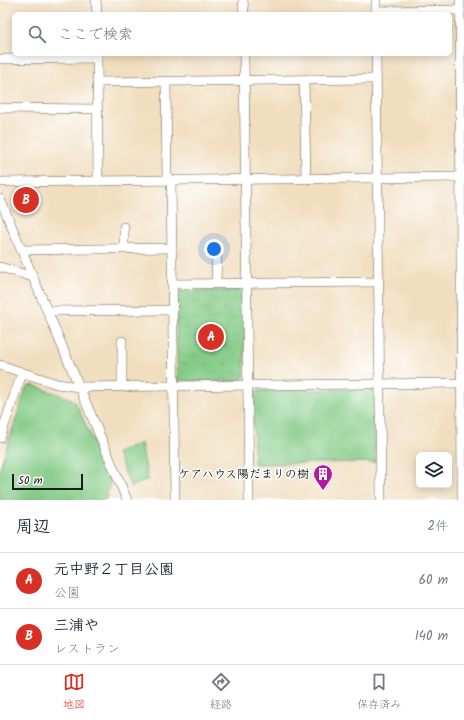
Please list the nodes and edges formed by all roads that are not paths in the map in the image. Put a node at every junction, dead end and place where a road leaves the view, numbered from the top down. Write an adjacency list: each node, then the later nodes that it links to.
1 (96, 0): 6 (street)
2 (243, 0): 7 (street)
3 (376, 0): 8 (street)
4 (460, 0): 5 (street)
5 (460, 10): 8 (street); 20 (street)
6 (97, 12)
7 (244, 12)
8 (376, 12)
9 (97, 56): 12 (street); 16 (street)
10 (244, 56): 15 (street)
11 (376, 56): 13 (street)
12 (0, 59)
13 (376, 79): 14 (street); 21 (street)
14 (304, 80): 15 (street); 23 (street)
15 (244, 81): 17 (street); 22 (street)
16 (97, 82): 17 (street); 19 (street)
17 (166, 82): 24 (street)
18 (0, 108): 19 (street)
19 (97, 108): 25 (street)
20 (462, 177): 21 (street); 28 (street)
21 (378, 178): 23 (street); 36 (street)
22 (245, 179): 23 (street); 24 (street); 38 (street)
23 (306, 179)
24 (169, 180): 25 (street); 30 (street)
25 (98, 181): 26 (street)
26 (0, 182)
27 (0, 199): 33 (street)
28 (462, 205): 46 (street)
29 (124, 227): 32 (street)
30 (172, 248): 32 (street); 39 (street)
31 (216, 248): 37 (street)
32 (124, 249): 33 (street)
33 (21, 250): 35 (street)
34 (0, 267): 35 (street)
35 (33, 277): 41 (street)
36 (378, 282): 38 (street); 45 (street)
37 (216, 283): 38 (street); 39 (street)
38 (246, 283): 47 (street)
39 (172, 284): 40 (street)
40 (173, 310): 41 (street); 50 (street)
41 (47, 311): 48 (street)
42 (122, 341): 49 (street)
43 (0, 365): 44 (street)
44 (22, 373): 48 (street); 52 (street)
45 (380, 384): 46 (street); 47 (street); 56 (street)
46 (462, 384): 51 (street)
47 (248, 385): 50 (street); 55 (street)
48 (79, 386): 49 (street); 53 (street)
49 (122, 386): 50 (street)
50 (174, 386): 54 (street)
51 (463, 437): 57 (street)
52 (0, 438)
53 (127, 500)
54 (175, 500)
55 (249, 500)
56 (381, 500)
57 (462, 500)

